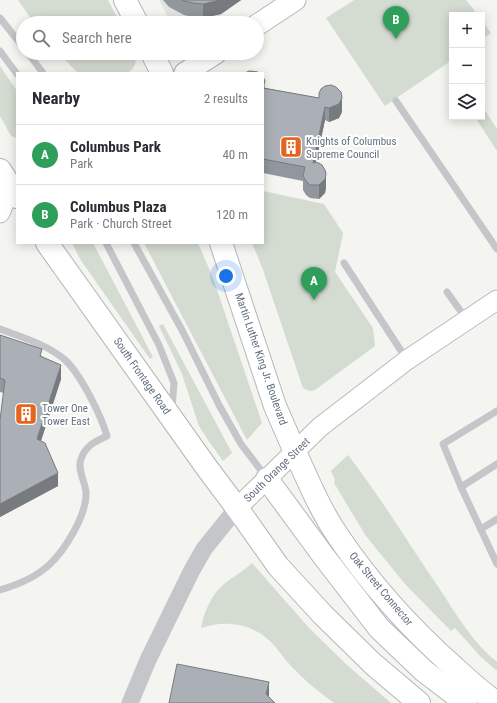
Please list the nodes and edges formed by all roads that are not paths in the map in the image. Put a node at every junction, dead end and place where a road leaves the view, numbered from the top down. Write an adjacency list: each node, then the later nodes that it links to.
1 (125, 0): 3 (highway)
2 (295, 0): 5 (main road)
3 (133, 16)
4 (0, 18): 6 (lane)
5 (264, 20)
6 (16, 38)
7 (0, 51): 14 (lane)
8 (33, 60): 11 (lane)
9 (156, 60): 12 (highway)
10 (205, 60): 13 (main road)
11 (42, 72)
12 (162, 72)
13 (187, 72)
14 (16, 73)
15 (396, 101): 22 (lane)
16 (9, 185): 17 (main road)
17 (0, 213)
18 (48, 244): 30 (highway, South Frontage Road)
19 (107, 244): 30 (lane)
20 (135, 244): 33 (lane)
21 (221, 244): 31 (highway, Martin Luther King Jr. Boulevard)
22 (497, 249)
23 (344, 262): 28 (lane)
24 (448, 292): 26 (lane)
25 (497, 300): 26 (main road, South Orange Street)
26 (467, 320): 28 (main road, South Orange Street)
27 (0, 329): 39 (lane)
28 (408, 360): 31 (main road, South Orange Street)
29 (497, 411): 34 (lane)
30 (171, 417): 35 (highway, South Frontage Road)
31 (295, 452): 33 (main road, South Orange Street); 43 (highway, Oak Street Connector)
32 (497, 464): 34 (lane)
33 (267, 479): 35 (main road, South Orange Street); 42 (highway)
34 (460, 487): 37 (lane)
35 (237, 508): 40 (street, South Orange Street); 41 (highway, South Frontage Road)
36 (497, 518): 37 (lane)
37 (481, 529): 38 (lane)
38 (497, 564)
39 (1, 588)
40 (130, 703)
41 (419, 703)
42 (466, 703)
43 (497, 703)

